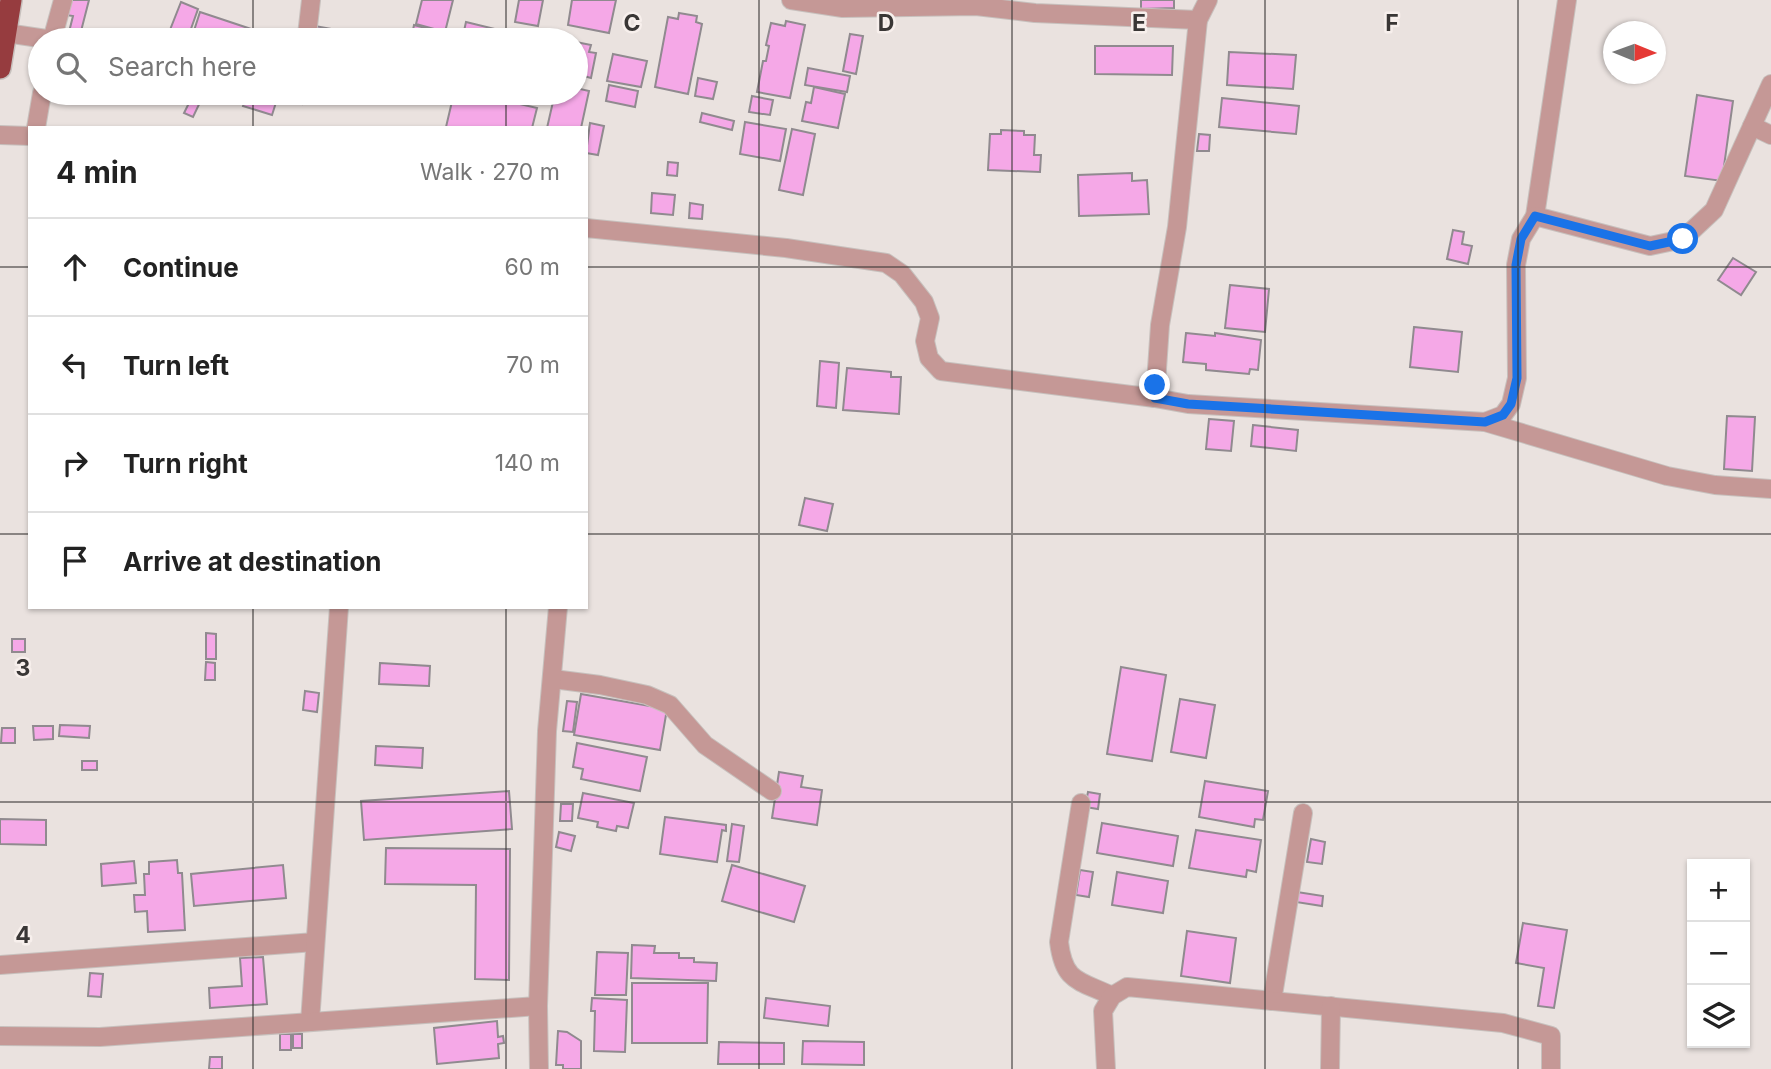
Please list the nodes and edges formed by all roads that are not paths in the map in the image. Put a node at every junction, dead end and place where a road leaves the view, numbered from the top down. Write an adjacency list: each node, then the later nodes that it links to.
1 (11, 0): 11 (highway)
2 (63, 0): 9 (street)
3 (311, 0): 10 (street)
4 (791, 0): 7 (street)
5 (1208, 0): 8 (street)
6 (1567, 0): 21 (street)
7 (976, 3): 8 (street)
8 (1198, 20): 23 (street)
9 (55, 28)
10 (308, 28)
11 (6, 33): 12 (street); 13 (highway)
12 (28, 36)
13 (0, 68)
14 (1771, 84): 17 (street)
15 (40, 105): 16 (street)
16 (36, 126)
17 (1752, 126): 19 (street); 21 (street)
18 (0, 135): 20 (street)
19 (1771, 135)
20 (28, 136)
21 (1535, 216): 24 (street)
22 (588, 234): 23 (street)
23 (1155, 398): 24 (street)
24 (1485, 422): 25 (street)
25 (1771, 489)
26 (339, 609): 32 (street)
27 (558, 609): 28 (street)
28 (553, 679): 29 (street); 36 (street)
29 (772, 790)
30 (1081, 803): 34 (street)
31 (1303, 813): 35 (street)
32 (315, 942): 33 (street); 38 (street)
33 (0, 965)
34 (1112, 996): 35 (street); 41 (street)
35 (1272, 1001): 37 (street)
36 (538, 1006): 38 (street); 40 (street)
37 (1331, 1006): 42 (street); 43 (street)
38 (310, 1022): 39 (street)
39 (0, 1036)
40 (539, 1069)
41 (1106, 1069)
42 (1330, 1069)
43 (1551, 1069)

